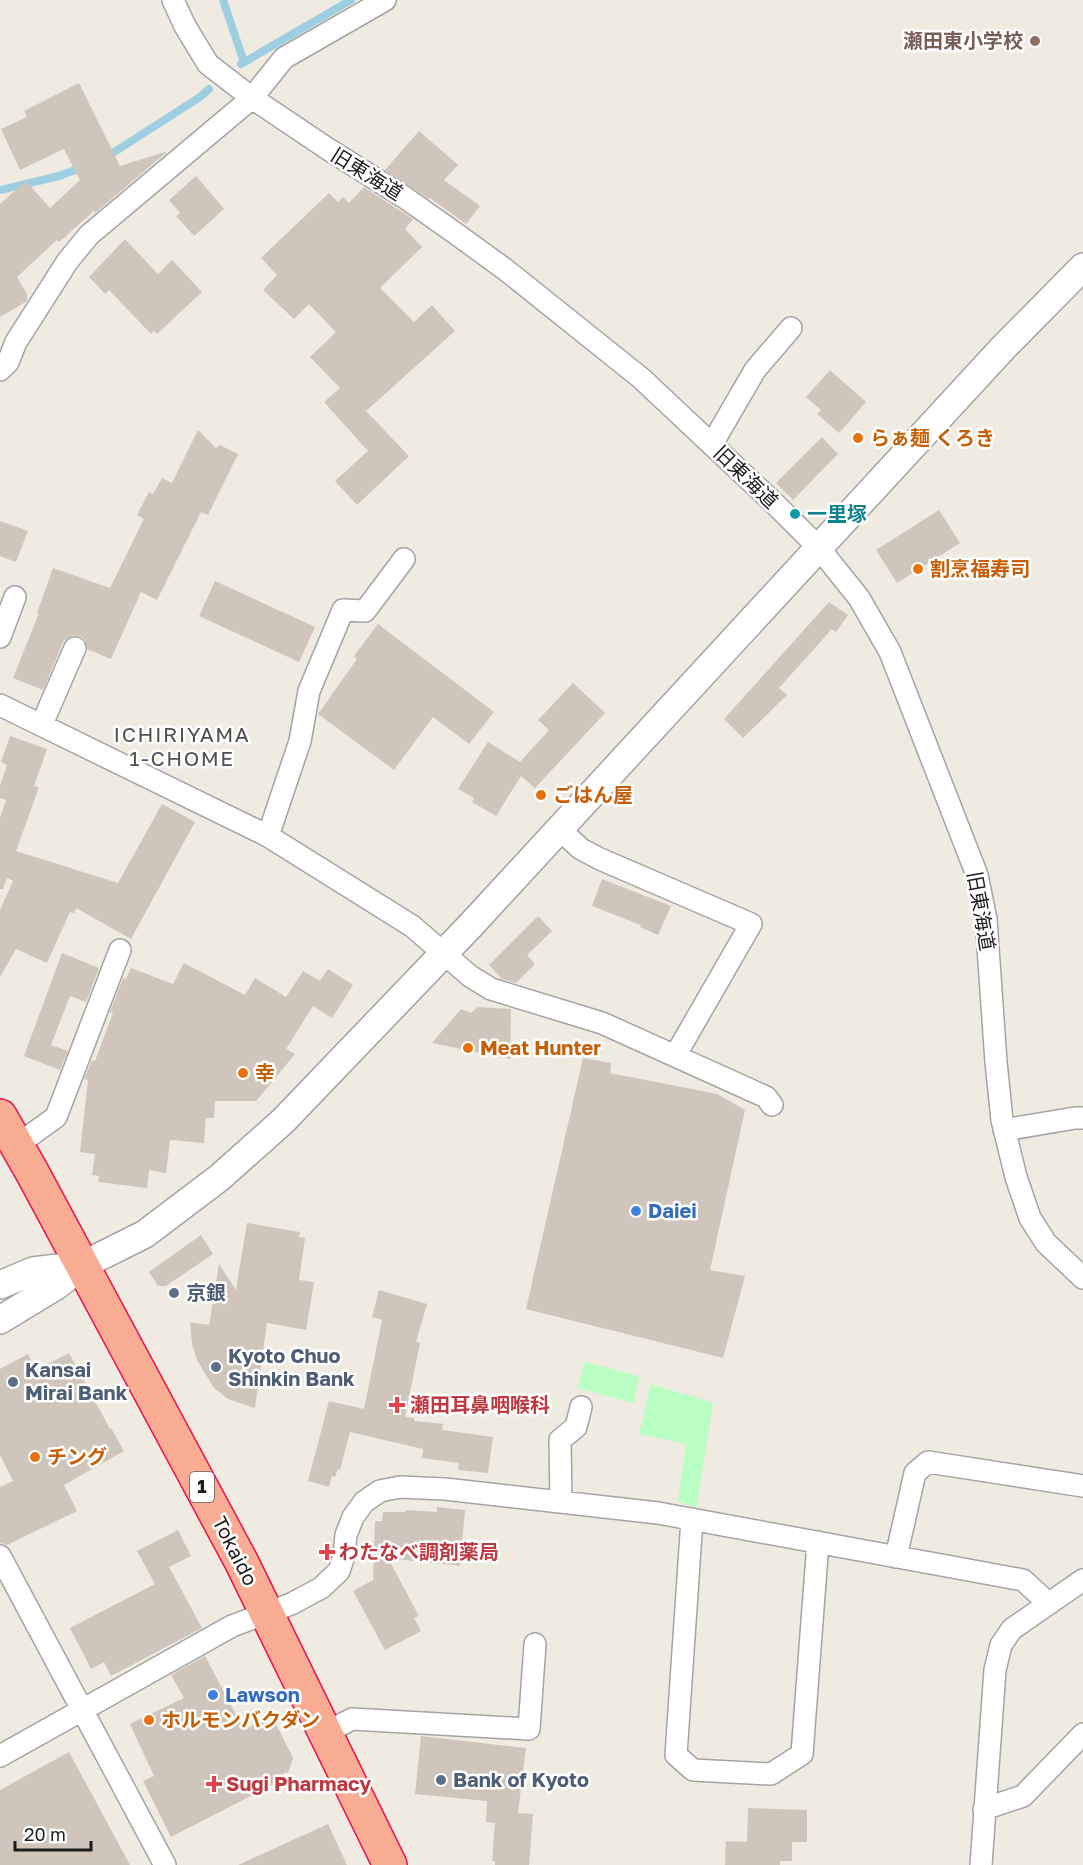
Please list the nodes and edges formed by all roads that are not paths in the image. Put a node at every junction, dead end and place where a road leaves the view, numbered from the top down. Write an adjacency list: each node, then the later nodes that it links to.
1 (172, 0): 3 (street, 旧東海道)
2 (385, 0): 3 (street)
3 (252, 98): 6 (street); 7 (street, 旧東海道)
4 (1083, 267): 8 (street)
5 (791, 328): 7 (street)
6 (0, 370)
7 (712, 444): 8 (street, 旧東海道)
8 (819, 548): 15 (street); 23 (street, 旧東海道)
9 (404, 559): 16 (street)
10 (15, 597): 11 (street)
11 (0, 637)
12 (75, 648): 14 (street)
13 (2, 712): 14 (street)
14 (42, 724): 16 (street)
15 (559, 830): 18 (street); 19 (street)
16 (268, 836): 18 (street)
17 (120, 950): 24 (street)
18 (444, 954): 19 (street); 25 (street)
19 (675, 1056): 20 (street)
20 (772, 1105)
21 (0, 1116): 24 (highway, Tokaido / 1)
22 (1083, 1118): 23 (street)
23 (1004, 1130): 26 (street, 旧東海道)
24 (17, 1145): 25 (highway, Tokaido / 1)
25 (83, 1265): 27 (street); 28 (street); 38 (highway, Tokaido / 1)
26 (1083, 1278)
27 (0, 1285)
28 (0, 1320)
29 (581, 1407): 31 (street)
30 (1083, 1486): 35 (street)
31 (561, 1502): 32 (street); 38 (street)
32 (692, 1519): 33 (street); 33 (street)
33 (818, 1542): 35 (street)
34 (0, 1557): 40 (street)
35 (896, 1557): 37 (street)
36 (1083, 1580): 37 (street)
37 (1048, 1603): 44 (street)
38 (266, 1613): 40 (street); 41 (highway, Tokaido / 1)
39 (535, 1644): 41 (street)
40 (82, 1710): 43 (street); 45 (street)
41 (324, 1733): 46 (highway, Tokaido / 1)
42 (1083, 1734): 44 (street)
43 (0, 1756)
44 (984, 1809): 47 (street)
45 (165, 1865)
46 (390, 1865)
47 (981, 1865)

